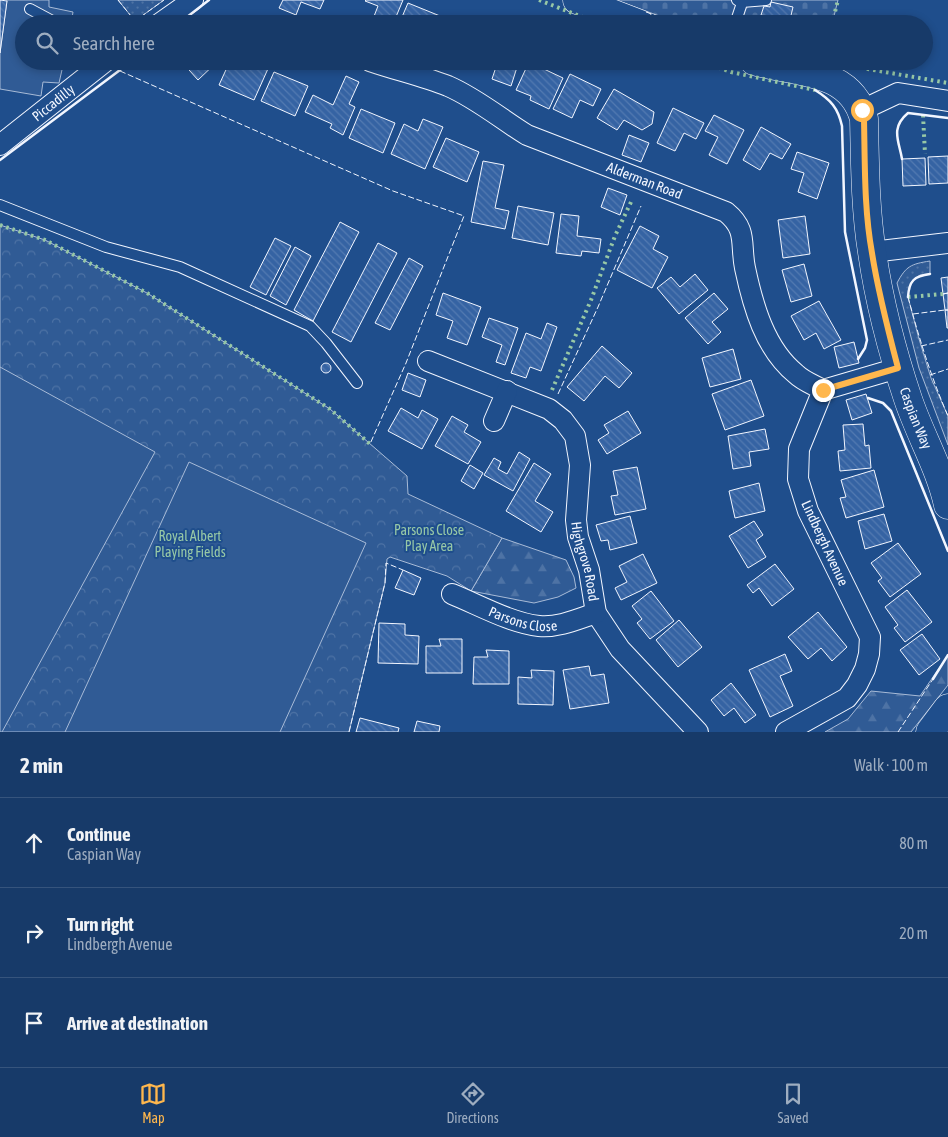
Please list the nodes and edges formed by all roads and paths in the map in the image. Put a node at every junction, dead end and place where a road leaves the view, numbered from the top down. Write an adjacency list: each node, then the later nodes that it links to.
1 (193, 0): 7 (street)
2 (577, 0): 8 (street)
3 (766, 0): 4 (lane)
4 (741, 1): 9 (lane)
5 (30, 9): 6 (lane)
6 (41, 15)
7 (172, 15)
8 (616, 15)
9 (737, 15)
10 (95, 70): 15 (street, Piccadilly)
11 (397, 70): 22 (street, Alderman Road)
12 (792, 70): 14 (street)
13 (948, 101): 14 (street)
14 (862, 110): 18 (street, Caspian Way)
15 (0, 145)
16 (0, 206): 21 (lane)
17 (948, 243): 18 (street)
18 (872, 252): 20 (street, Caspian Way)
19 (428, 361): 23 (street, Highgrove Road)
20 (898, 368): 22 (street); 25 (street, Caspian Way)
21 (357, 383)
22 (823, 390): 30 (street, Lindbergh Avenue)
23 (507, 392): 24 (street); 27 (street, Highgrove Road)
24 (494, 421)
25 (947, 493)
26 (452, 594): 27 (street, Parsons Close)
27 (596, 613): 29 (street, Highgrove Road)
28 (948, 708): 31 (street)
29 (698, 732)
30 (786, 732)
31 (930, 732)

